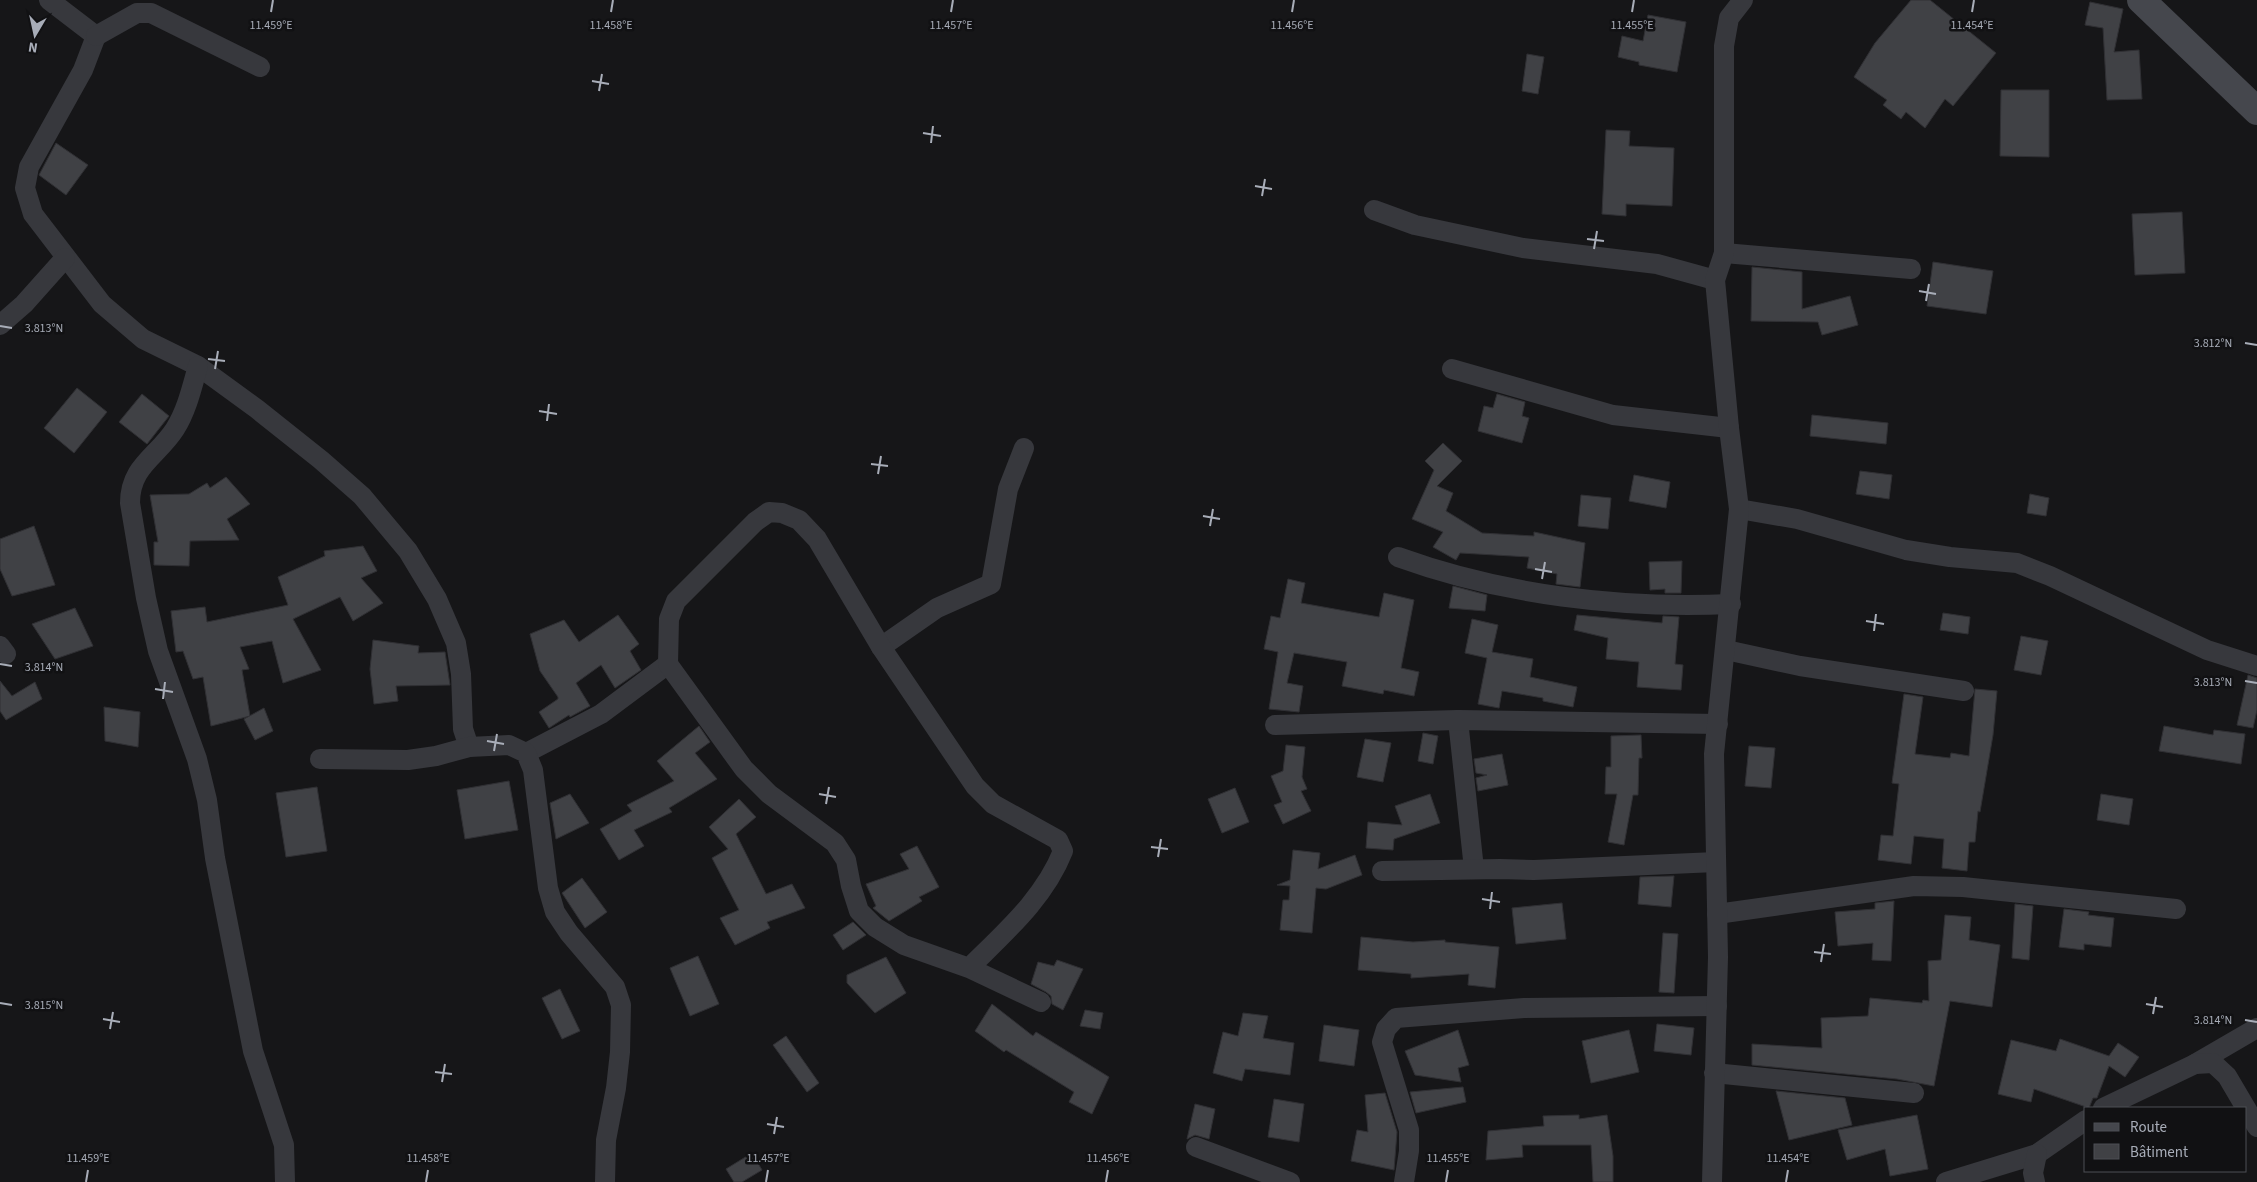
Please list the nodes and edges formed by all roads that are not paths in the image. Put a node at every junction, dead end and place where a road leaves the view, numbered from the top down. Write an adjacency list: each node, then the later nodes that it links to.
1 (49, 0): 4 (street)
2 (1743, 0): 8 (street)
3 (2141, 0): 6 (street)
4 (96, 36): 5 (street); 9 (street)
5 (260, 67)
6 (2257, 111)
7 (1374, 210): 11 (street)
8 (1724, 253): 10 (street); 11 (street)
9 (65, 258): 12 (street); 13 (street)
10 (1911, 269)
11 (1715, 280): 15 (street)
12 (0, 326)
13 (198, 366): 28 (street); 50 (street)
14 (1452, 369): 15 (street)
15 (1729, 428): 17 (street)
16 (1024, 448): 20 (street)
17 (1739, 509): 19 (street); 23 (street)
18 (1398, 557): 19 (street)
19 (1731, 604): 21 (street)
20 (881, 647): 22 (street); 36 (street)
21 (1726, 650): 24 (street); 26 (street)
22 (668, 664): 29 (street); 36 (street)
23 (2257, 666)
24 (1964, 691)
25 (1458, 720): 26 (street); 27 (street); 32 (street)
26 (1718, 724): 31 (street)
27 (1275, 725)
28 (469, 747): 29 (street); 30 (street)
29 (526, 753): 51 (street)
30 (320, 759)
31 (1716, 862): 32 (street); 35 (street)
32 (1474, 869): 33 (street)
33 (1382, 871)
34 (2176, 909): 35 (street)
35 (1717, 914): 38 (street)
36 (969, 968): 37 (street)
37 (1040, 1002)
38 (1717, 1006): 41 (street); 53 (street)
39 (2257, 1028): 40 (street)
40 (2195, 1064): 43 (street); 44 (street)
41 (1714, 1072): 42 (street); 54 (street)
42 (1914, 1093)
43 (2105, 1107)
44 (2245, 1107)
45 (2247, 1110): 47 (street)
46 (2084, 1121): 49 (street)
47 (2257, 1127)
48 (1196, 1147): 52 (street)
49 (2037, 1154): 55 (street); 56 (street)
50 (285, 1182)
51 (605, 1182)
52 (1290, 1182)
53 (1404, 1182)
54 (1712, 1182)
55 (1948, 1182)
56 (2035, 1182)

